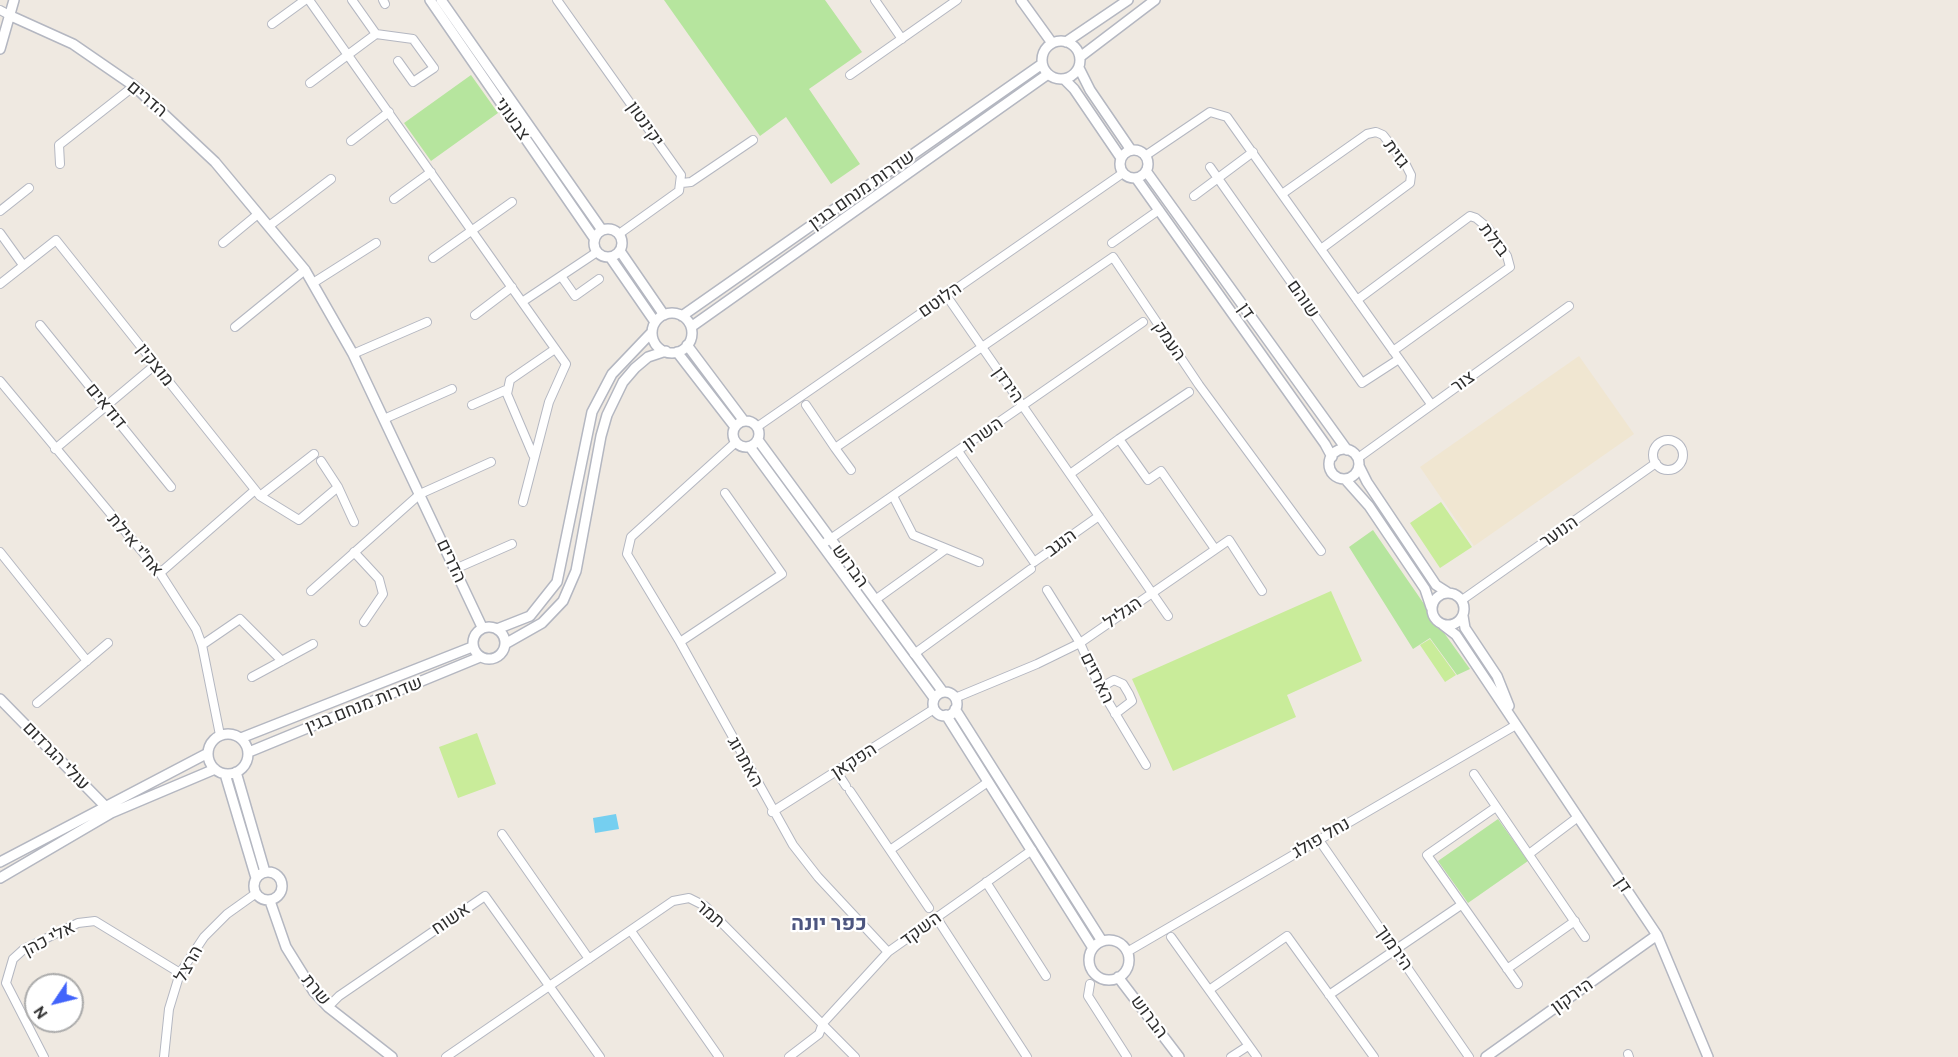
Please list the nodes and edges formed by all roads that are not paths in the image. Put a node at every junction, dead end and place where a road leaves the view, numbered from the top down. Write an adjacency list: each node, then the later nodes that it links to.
1 (14, 0): 13 (street)
2 (307, 0): 14 (street); 20 (street)
3 (352, 0): 15 (street)
4 (430, 0): 59 (street, צבעוני)
5 (441, 0): 56 (street, צבעוני)
6 (557, 0): 45 (street, יקינטון)
7 (876, 0): 16 (street)
8 (957, 0): 16 (street)
9 (1021, 0): 18 (street)
10 (1128, 0): 17 (street)
11 (1155, 0): 21 (street)
12 (0, 10): 13 (street)
13 (11, 16): 19 (street); 29 (street, הדרים)
14 (272, 24)
15 (376, 34): 20 (street); 22 (street)
16 (902, 39): 26 (street)
17 (1066, 42): 18 (street); 21 (street)
18 (1052, 43): 23 (street)
19 (0, 49)
20 (348, 55): 28 (street); 30 (street)
21 (1080, 57): 24 (street)
22 (398, 61)
23 (1042, 64): 25 (street); 81 (street, שדרות מנחם בגין)
24 (1079, 68): 27 (street); 33 (street)
25 (1048, 74): 27 (street); 87 (street, שדרות מנחם בגין)
26 (850, 75)
27 (1064, 80): 36 (street)
28 (310, 83)
29 (134, 86): 37 (street); 53 (street, הדרים)
30 (389, 112): 32 (street); 40 (street)
31 (753, 140): 45 (street)
32 (351, 141)
33 (1131, 150): 35 (street); 36 (street)
34 (1253, 152): 35 (street); 43 (street); 47 (street)
35 (1145, 156): 39 (street)
36 (1121, 159): 41 (street)
37 (60, 165)
38 (1210, 167): 43 (street, שוהם)
39 (1146, 171): 42 (street); 117 (street, דן)
40 (431, 172): 49 (street); 55 (street)
41 (1123, 173): 42 (street); 75 (street, הלוטם)
42 (1136, 178): 51 (street, דן)
43 (1218, 178): 48 (street); 96 (street, שוהם)
44 (331, 179): 54 (street)
45 (682, 183): 58 (street)
46 (29, 188): 52 (street)
47 (1282, 194): 63 (street); 63 (street, גזית)
48 (1194, 196)
49 (394, 199)
50 (512, 202): 55 (street)
51 (1159, 210): 62 (street); 121 (street, דן)
52 (0, 211)
53 (258, 213): 54 (street, הדרים); 60 (street)
54 (269, 226): 69 (street, הדרים)
55 (471, 230): 67 (street); 74 (street)
56 (602, 230): 58 (street); 59 (street)
57 (0, 233): 68 (street)
58 (619, 234): 64 (street)
59 (594, 238): 65 (street)
60 (223, 243)
61 (376, 243): 72 (street)
62 (1112, 243)
63 (1321, 249): 76 (street)
64 (620, 251): 66 (street); 80 (street)
65 (597, 252): 66 (street); 70 (street)
66 (610, 257): 83 (street)
67 (433, 258)
68 (23, 265): 73 (street); 97 (street, מוצקין)
69 (305, 270): 72 (street, הדרים); 86 (street)
70 (561, 276): 71 (street); 77 (street)
71 (599, 279)
72 (313, 283): 95 (street, הדרים)
73 (0, 284)
74 (512, 287): 77 (street); 79 (street)
75 (946, 295): 90 (street, הירדן); 110 (street, הלוטם)
76 (1357, 300): 93 (street); 93 (street, בזלת)
77 (522, 302): 91 (street)
78 (1569, 306): 102 (street, צור)
79 (475, 315)
80 (664, 315): 81 (street); 83 (street)
81 (682, 316): 87 (street)
82 (427, 321): 95 (street)
83 (655, 322): 88 (street)
84 (1143, 322): 106 (street, השרון)
85 (40, 325): 105 (street, דודאים)
86 (235, 327)
87 (691, 327): 89 (street)
88 (652, 333): 92 (street); 162 (street)
89 (687, 345): 94 (street); 108 (street)
90 (981, 346): 106 (street, הירדן); 115 (street); 142 (street, העמק)
91 (555, 349): 100 (street); 120 (street)
92 (666, 351): 94 (street); 167 (street)
93 (1393, 351): 96 (street)
94 (677, 352): 109 (street)
95 (353, 354): 107 (street, הדרים)
96 (1399, 358): 102 (street)
97 (155, 365): 105 (street); 131 (street, מוצקין)
98 (0, 381): 116 (street, אח"י אילת)
99 (452, 389): 107 (street)
100 (508, 389): 103 (street); 120 (street)
101 (1189, 392): 111 (street)
102 (1431, 404): 124 (street, צור)
103 (472, 405)
104 (806, 405): 115 (street)
105 (106, 406): 116 (street); 129 (street, דודאים)
106 (1023, 406): 118 (street, השרון); 127 (street, הירדן)
107 (384, 419): 133 (street, הדרים)
108 (744, 421): 109 (street); 110 (street)
109 (735, 427): 113 (street)
110 (757, 427): 112 (street)
111 (1119, 439): 127 (street); 141 (street)
112 (758, 440): 114 (street); 138 (street, הברוש)
113 (736, 442): 114 (street); 163 (street, האתרוג)
114 (750, 447): 138 (street, הברוש)
115 (835, 448): 126 (street)
116 (55, 449): 148 (street, אח"י אילת)
117 (1347, 450): 121 (street); 124 (street)
118 (958, 451): 134 (street, השרון); 136 (street, הנגב)
119 (314, 454): 131 (street)
120 (533, 455): 135 (street)
121 (1332, 457): 128 (street)
122 (321, 461): 130 (street)
123 (491, 462): 133 (street)
124 (1358, 462): 128 (street); 152 (street)
125 (1656, 463): 155 (street, הנוער)
126 (851, 470)
127 (1070, 474): 136 (street, הירדן)
128 (1345, 479): 156 (street)
129 (171, 487)
130 (338, 487): 131 (street, מוצקין); 137 (street)
131 (257, 493): 148 (street)
132 (725, 493): 163 (street)
133 (420, 494): 144 (street); 146 (street, הדרים)
134 (893, 496): 138 (street, השרון); 140 (street)
135 (523, 502)
136 (1099, 516): 153 (street)
137 (354, 522)
138 (826, 542): 154 (street, הברוש); 179 (street, הברוש)
139 (512, 544): 146 (street)
140 (946, 549): 145 (street); 154 (street)
141 (1215, 549): 151 (street); 153 (street, הגליל)
142 (1321, 551)
143 (0, 552): 172 (street)
144 (354, 552): 150 (street); 159 (street)
145 (979, 562)
146 (455, 569): 161 (street, הדרים)
147 (1031, 569): 170 (street)
148 (160, 573): 168 (street, אח"י אילת)
149 (1047, 590): 165 (street, הארזים)
150 (311, 591)
151 (1262, 591)
152 (1447, 592): 155 (street); 156 (street)
153 (1152, 593): 157 (street); 165 (street, הגליל)
154 (875, 600): 170 (street, הברוש)
155 (1462, 600): 158 (street)
156 (1431, 607): 160 (street)
157 (1168, 616)
158 (1463, 616): 160 (street); 185 (street, דן)
159 (364, 622)
160 (1443, 624): 185 (street, דן)
161 (482, 627): 162 (street); 169 (street)
162 (497, 629): 167 (street)
163 (680, 642): 199 (street, האתרוג)
164 (108, 643): 172 (street)
165 (1080, 643): 175 (street, הארזים); 177 (street, הגליל)
166 (313, 644): 173 (street)
167 (505, 644): 171 (street)
168 (202, 645): 173 (street); 186 (street, אח"י אילת)
169 (472, 647): 171 (street); 187 (street, שדרות מנחם בגין)
170 (914, 654): 176 (street, הברוש)
171 (480, 657): 188 (street, שדרות מנחם בגין)
172 (87, 661): 180 (street)
173 (282, 661): 174 (street)
174 (252, 677)
175 (1100, 688): 183 (street, הארזים); 183 (street)
176 (943, 692): 177 (street); 179 (street)
177 (955, 698): 182 (street)
178 (0, 699): 197 (street, עולי הגרדום)
179 (934, 699): 181 (street)
180 (37, 703)
181 (934, 709): 184 (street); 193 (street, הפקאן)
182 (955, 709): 184 (street); 222 (street)
183 (1115, 714): 190 (street, הארזים)
184 (946, 715): 196 (street)
185 (1516, 725): 201 (street, דן); 203 (street, נחל פולג)
186 (220, 735): 187 (street); 189 (street)
187 (241, 738): 188 (street)
188 (249, 752): 192 (street)
189 (208, 753): 191 (street); 197 (street)
190 (1146, 765)
191 (215, 769): 194 (street); 200 (street)
192 (236, 772): 194 (street); 208 (street)
193 (837, 772): 199 (street, הפקאן); 204 (street)
194 (225, 774): 210 (street)
195 (1474, 774): 198 (street)
196 (988, 782): 204 (street); 205 (street)
197 (105, 805): 200 (street, עולי הגרדום); 207 (street)
198 (1496, 807): 206 (street); 214 (street)
199 (772, 812): 225 (street, האתרוג)
200 (111, 813): 209 (street)
201 (1578, 818): 206 (street); 219 (street, דן)
202 (502, 834): 227 (street)
203 (1319, 840): 224 (street, הירמוך); 226 (street, נחל פולג)
204 (890, 850): 215 (street)
205 (1032, 850): 211 (street, השקד); 223 (street)
206 (1528, 854): 217 (street)
207 (0, 862)
208 (265, 872): 210 (street); 213 (street)
209 (0, 878)
210 (256, 878): 212 (street)
211 (986, 882): 216 (street, השקד); 230 (street)
212 (255, 894): 213 (street); 229 (street, הרצל)
213 (270, 901): 237 (street, שרת)
214 (1461, 905): 224 (street); 228 (street)
215 (929, 908)
216 (936, 917): 225 (street, השקד); 248 (street)
217 (1575, 921): 221 (street); 228 (street)
218 (631, 931): 227 (street, תמר); 238 (street, תמר); 245 (street)
219 (1657, 935): 255 (street, הירקון); 256 (street, דן)
220 (1171, 937): 235 (street)
221 (1585, 937)
222 (1102, 941): 223 (street); 226 (street)
223 (1093, 948): 231 (street)
224 (1395, 949): 236 (street); 254 (street, הירמוך)
225 (888, 952): 238 (street, השקד)
226 (1127, 952): 231 (street)
227 (589, 959): 234 (street, תמר)
228 (1507, 969): 233 (street)
229 (180, 973): 240 (street, אלי כהן); 241 (street, הרצל)
230 (1046, 976)
231 (1118, 977): 250 (street, הברוש)
232 (1090, 984): 249 (street)
233 (1518, 984)
234 (549, 986): 237 (street, אשוח); 243 (street, תמר); 244 (street)
235 (1209, 990): 236 (street); 239 (street)
236 (1329, 995): 253 (street)
237 (328, 1007): 242 (street, שרת)
238 (823, 1023): 246 (street, השקד); 247 (street, תמר)
239 (1248, 1046): 251 (street); 252 (street)
240 (44, 1057)
241 (164, 1057)
242 (392, 1057)
243 (446, 1057)
244 (600, 1057)
245 (719, 1057)
246 (789, 1057)
247 (855, 1057)
248 (1027, 1057)
249 (1127, 1057)
250 (1179, 1057)
251 (1231, 1057)
252 (1257, 1057)
253 (1374, 1057)
254 (1469, 1057)
255 (1486, 1057)
256 (1708, 1057)

